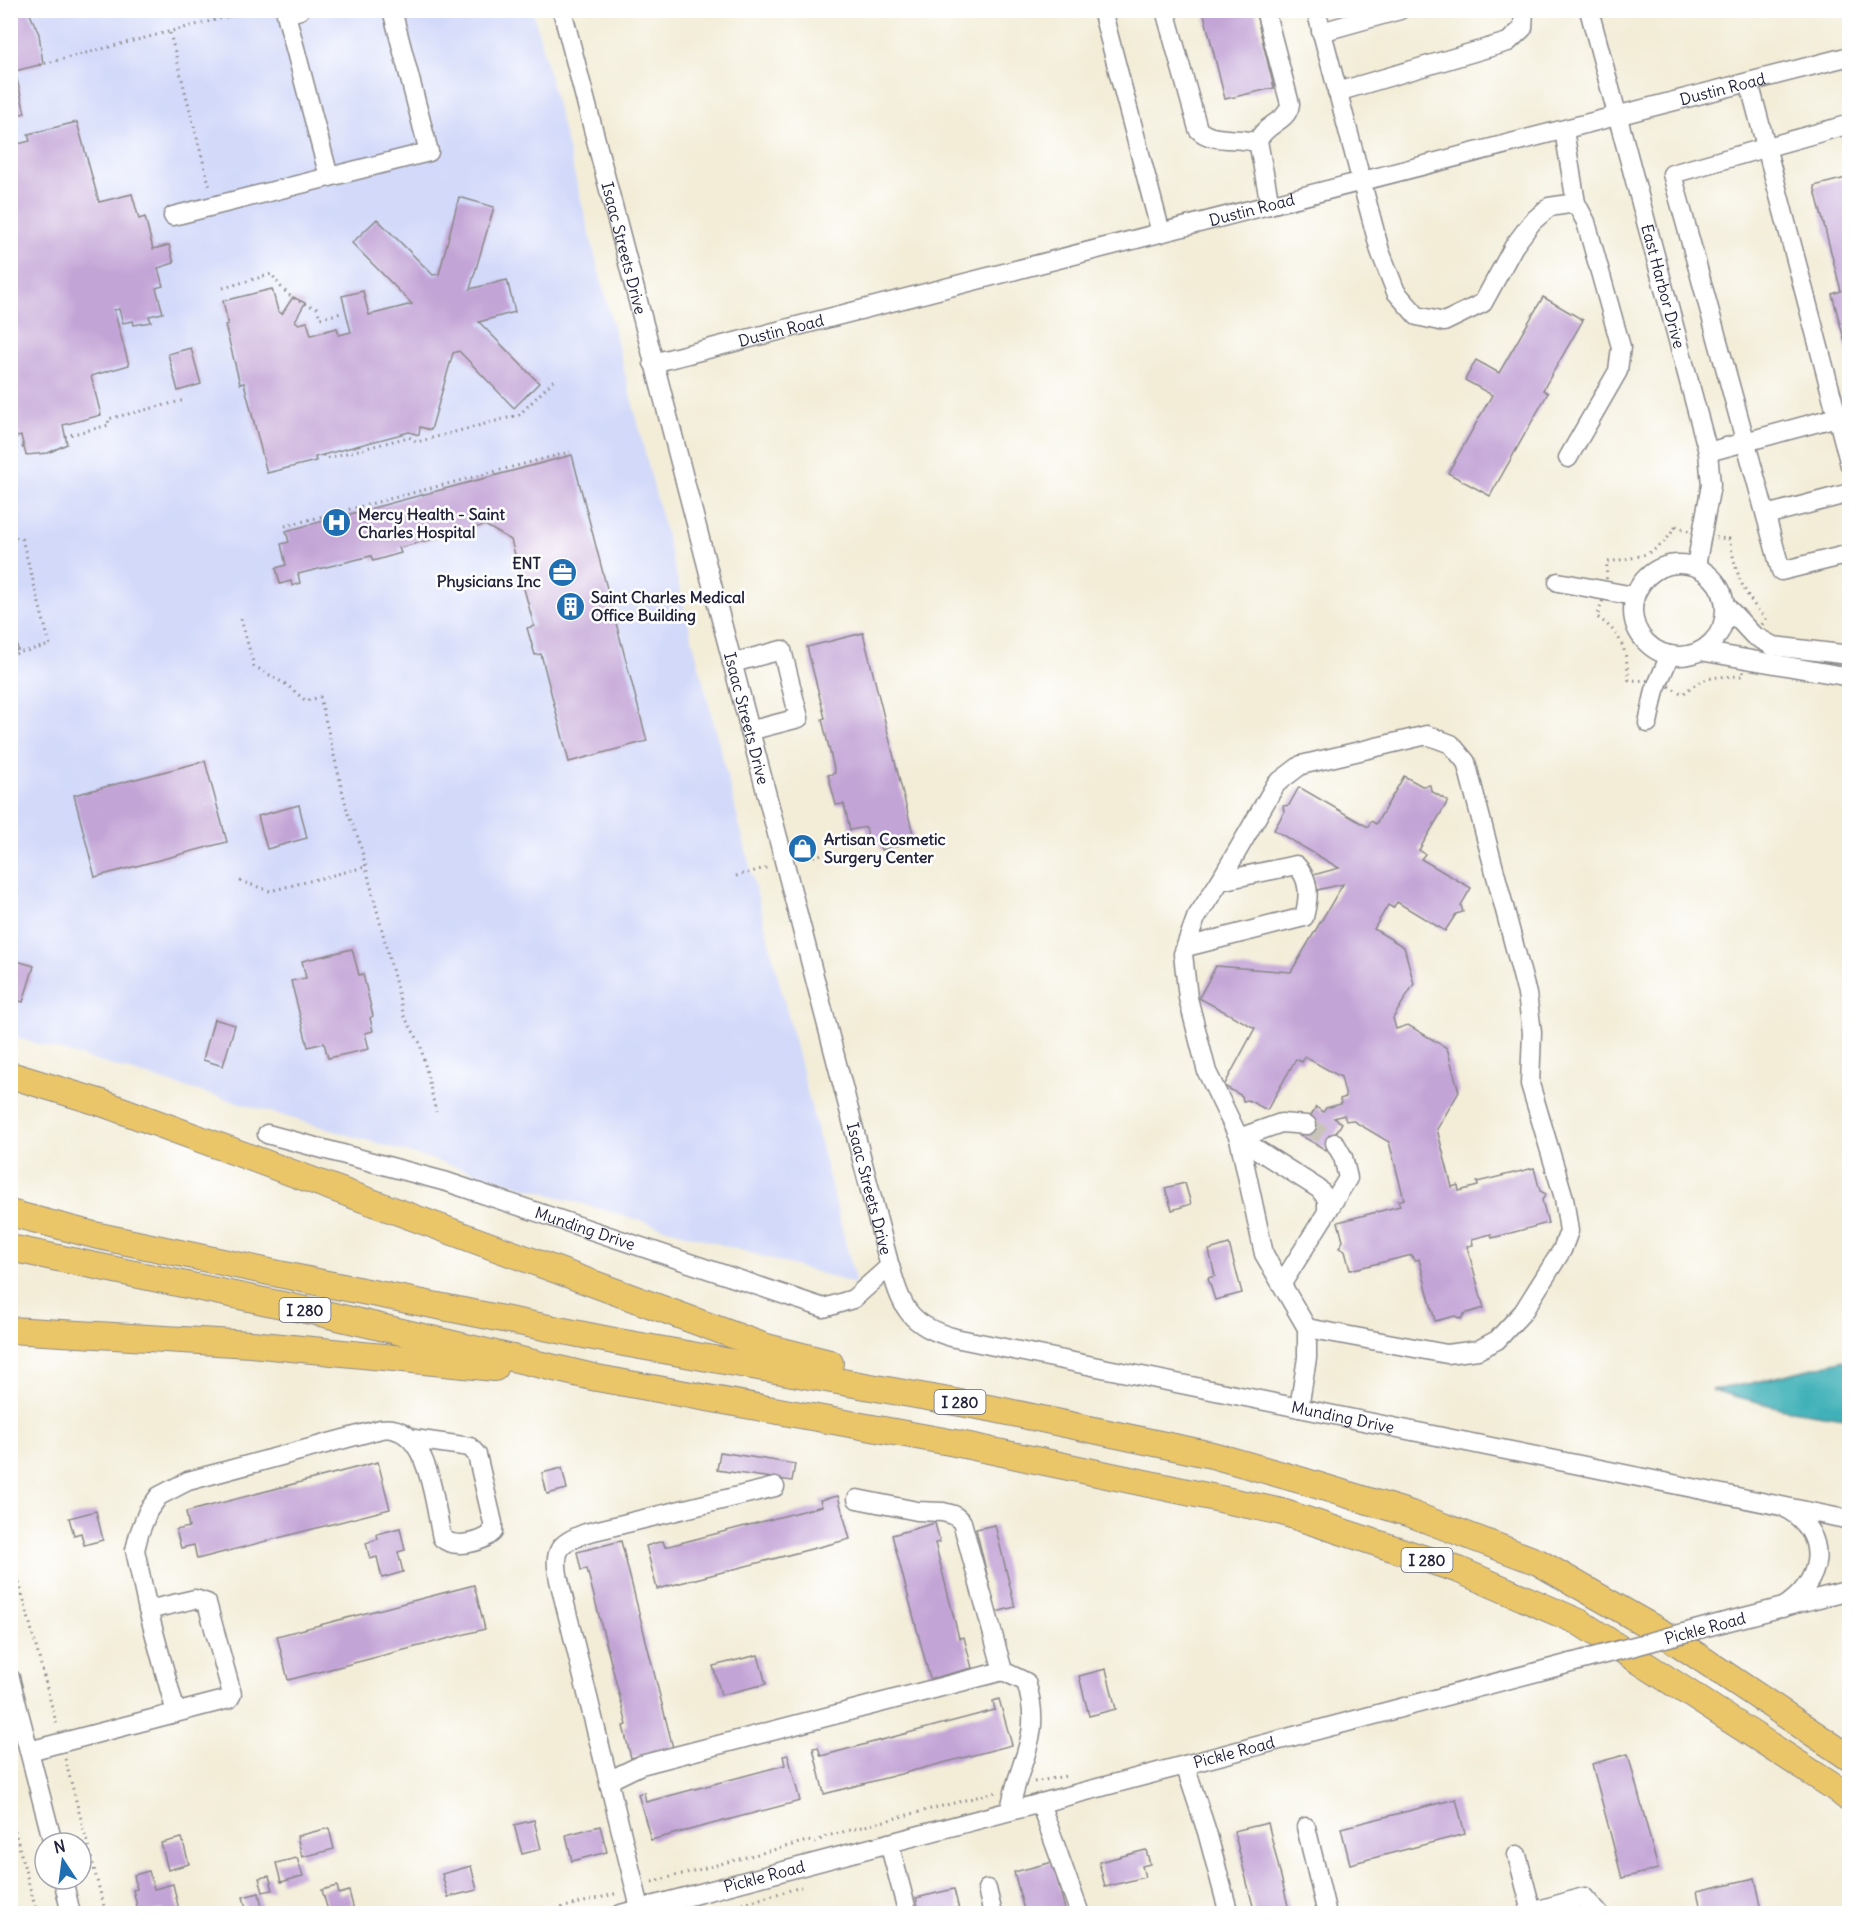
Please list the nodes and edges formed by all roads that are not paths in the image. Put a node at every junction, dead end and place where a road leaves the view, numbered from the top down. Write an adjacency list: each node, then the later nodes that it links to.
1 (300, 10): 20 (street)
2 (392, 10): 20 (street)
3 (562, 10): 26 (street, Isaac Streets Drive)
4 (1102, 10): 25 (street)
5 (1165, 10): 18 (street)
6 (1265, 10): 18 (street)
7 (1316, 10): 11 (street)
8 (1400, 10): 11 (street)
9 (1524, 10): 14 (street)
10 (1589, 10): 15 (street, East Harbor Drive)
11 (1321, 32): 14 (street)
12 (1850, 56): 13 (street, Dustin Road)
13 (1749, 82): 15 (street, Dustin Road); 19 (street)
14 (1337, 92): 21 (street)
15 (1617, 116): 17 (street, Dustin Road); 30 (street, East Harbor Drive)
16 (1850, 124): 19 (street)
17 (1563, 130): 21 (street, Dustin Road); 22 (street)
18 (1258, 144): 23 (street)
19 (1766, 146): 27 (street); 29 (street)
20 (329, 177): 24 (street)
21 (1360, 182): 22 (street); 23 (street, Dustin Road)
22 (1576, 203): 31 (street)
23 (1270, 205): 25 (street, Dustin Road)
24 (173, 216)
25 (1161, 233): 26 (street, Dustin Road)
26 (653, 363): 43 (street, Isaac Streets Drive)
27 (1837, 417): 28 (street); 29 (street)
28 (1846, 437): 32 (street)
29 (1745, 441): 30 (street); 34 (street)
30 (1708, 452): 36 (street, East Harbor Drive)
31 (1568, 458)
32 (1850, 465)
33 (1850, 493): 34 (street)
34 (1766, 515): 35 (street)
35 (1850, 554)
36 (1696, 566): 38 (street); 39 (street)
37 (1558, 582): 38 (street)
38 (1634, 596): 41 (street)
39 (1727, 608): 40 (street); 42 (street)
40 (1700, 651): 41 (street); 44 (street)
41 (1670, 655): 45 (street)
42 (1850, 655)
43 (732, 663): 46 (street, Isaac Streets Drive); 46 (street)
44 (1850, 677)
45 (1648, 723)
46 (749, 731): 57 (street, Isaac Streets Drive)
47 (1220, 881): 48 (street); 48 (street); 60 (street)
48 (1186, 946): 52 (street)
49 (10, 1075): 63 (highway)
50 (1306, 1125): 52 (street)
51 (267, 1134): 57 (street, Munding Drive)
52 (1239, 1138): 54 (street); 58 (street)
53 (1335, 1143): 54 (street)
54 (1327, 1212): 58 (street)
55 (10, 1213): 63 (highway, I 280)
56 (10, 1248): 62 (highway, I 280)
57 (890, 1266): 59 (street, Isaac Streets Drive)
58 (1283, 1282): 60 (street)
59 (912, 1318): 64 (street, Munding Drive)
60 (1307, 1328): 64 (street)
61 (10, 1330): 62 (highway)
62 (597, 1378): 80 (highway, I 280)
63 (939, 1397): 77 (highway, I 280)
64 (1299, 1408): 68 (street, Munding Drive)
65 (414, 1439): 65 (street); 72 (street)
66 (775, 1487): 79 (street)
67 (857, 1499): 73 (street)
68 (1780, 1506): 69 (street, Munding Drive); 71 (street, Munding Drive)
69 (1850, 1520)
70 (1850, 1590): 71 (street, Pickle Road)
71 (1782, 1608): 78 (street, Pickle Road, bridge)
72 (148, 1610): 75 (street); 75 (street)
73 (1003, 1671): 79 (street); 82 (street)
74 (10, 1678): 76 (street)
75 (176, 1713): 76 (street)
76 (29, 1751): 84 (street)
77 (1850, 1758)
78 (1185, 1765): 81 (street, Pickle Road); 96 (street)
79 (610, 1786): 89 (street)
80 (1850, 1800)
81 (1040, 1803): 82 (street, Pickle Road); 95 (street)
82 (1010, 1811): 85 (street, Pickle Road)
83 (1306, 1827): 97 (street)
84 (50, 1831)
85 (889, 1843): 89 (street, Pickle Road); 93 (street)
86 (1516, 1855): 90 (street)
87 (987, 1889): 94 (street)
88 (66, 1891): 91 (street)
89 (640, 1908): 92 (street, Pickle Road)
90 (1529, 1913): 98 (street)
91 (71, 1914)
92 (621, 1914)
93 (908, 1914)
94 (993, 1914)
95 (1080, 1914)
96 (1229, 1914)
97 (1327, 1914)
98 (1599, 1914)

